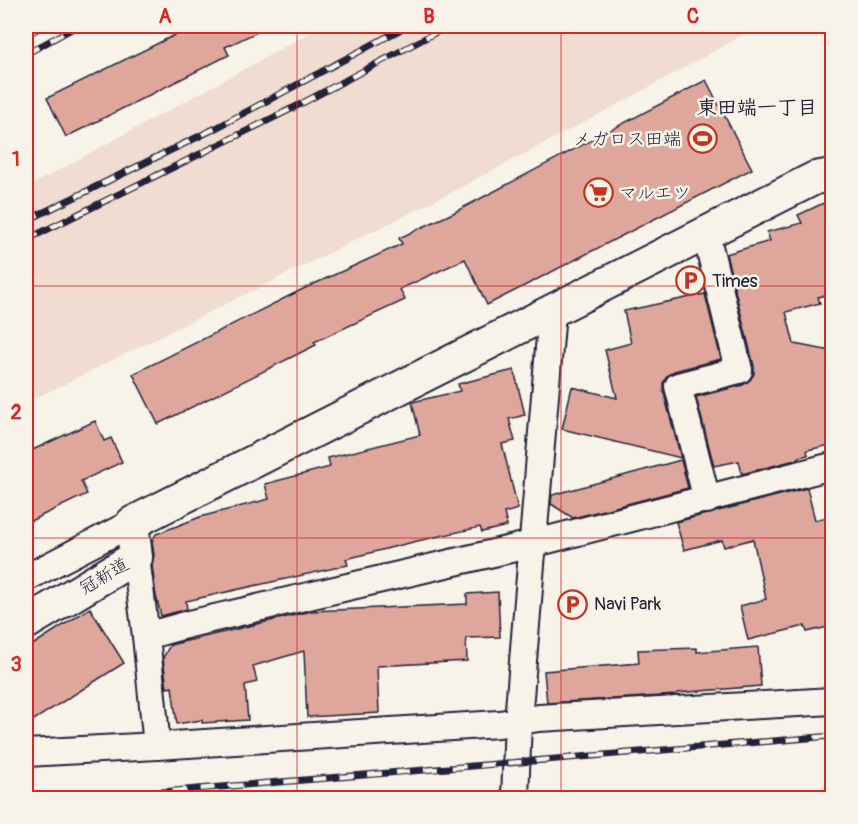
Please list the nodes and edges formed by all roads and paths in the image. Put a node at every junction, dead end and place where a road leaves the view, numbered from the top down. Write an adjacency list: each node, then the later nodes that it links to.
1 (832, 175): 2 (street)
2 (706, 234): 3 (street); 5 (street)
3 (552, 312): 6 (street); 7 (street)
4 (832, 466): 5 (street)
5 (707, 500): 7 (street)
6 (141, 518): 8 (street, 冠新道); 9 (street)
7 (532, 544): 11 (street); 13 (street)
8 (135, 557): 10 (street, 冠新道); 11 (street)
9 (26, 578)
10 (26, 623)
11 (146, 636): 14 (street)
12 (832, 701): 13 (street)
13 (518, 721): 14 (street); 16 (street)
14 (157, 746): 15 (street)
15 (26, 753)
16 (515, 798)

